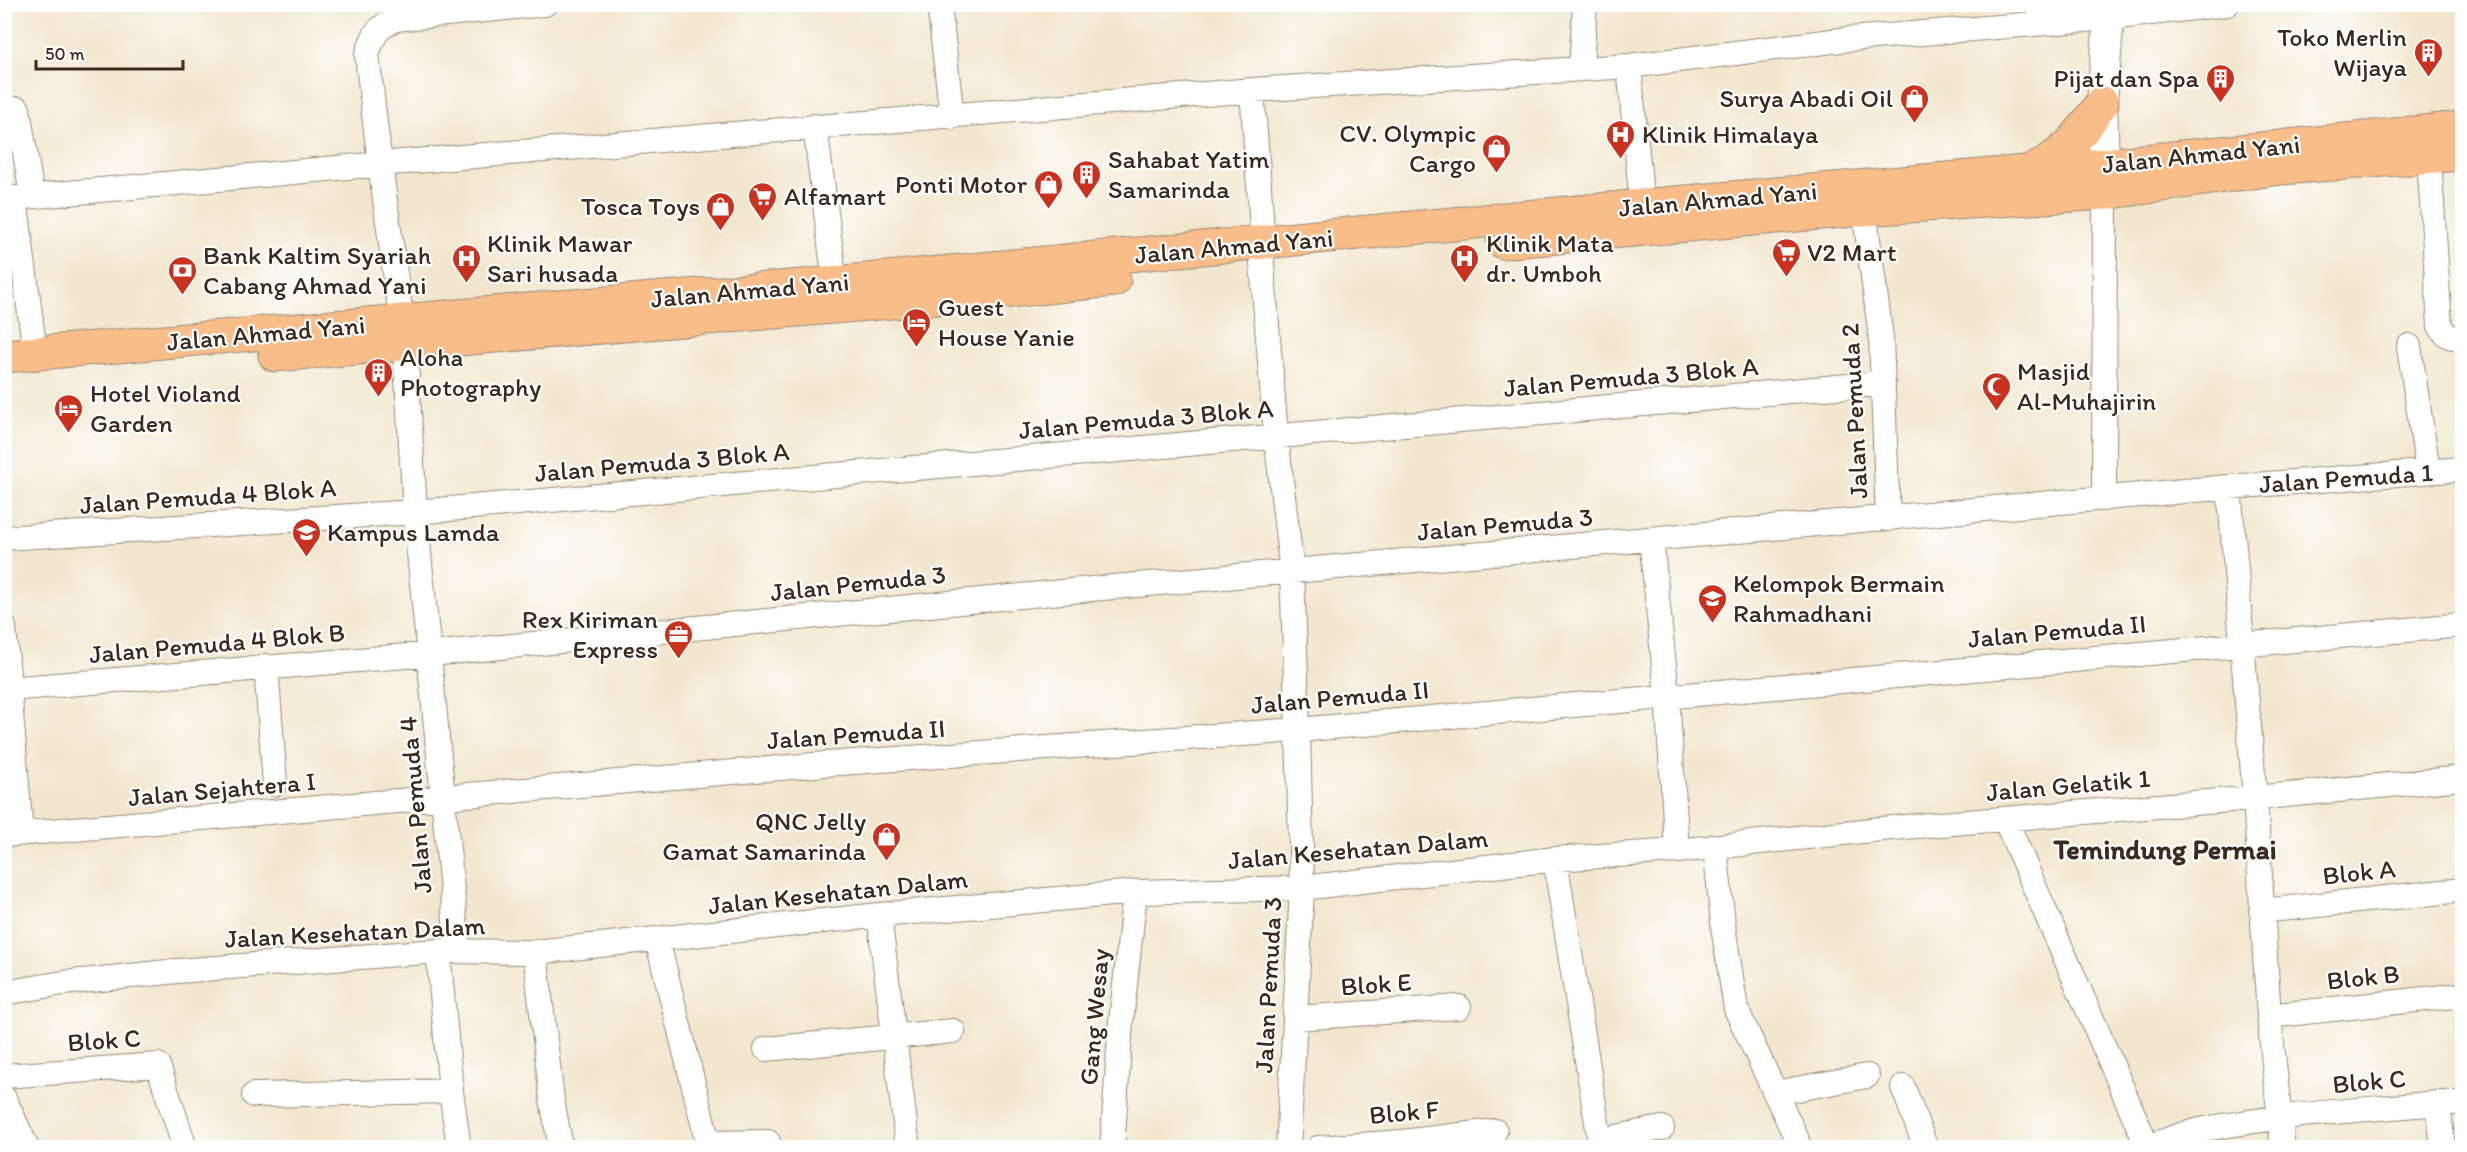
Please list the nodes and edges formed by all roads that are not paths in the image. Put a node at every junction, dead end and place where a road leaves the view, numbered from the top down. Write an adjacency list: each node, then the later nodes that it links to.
1 (546, 4): 5 (street, Jalan Pemuda 4)
2 (939, 4): 12 (street)
3 (1585, 4): 8 (street)
4 (2227, 4): 6 (street)
5 (512, 6): 17 (street, Jalan Pemuda 4)
6 (2110, 11): 7 (street); 10 (street)
7 (1629, 66): 8 (street); 21 (street)
8 (1581, 69): 9 (street)
9 (1252, 90): 12 (street); 23 (street, Jalan Pemuda 3)
10 (2102, 103): 18 (main road); 19 (street)
11 (18, 110): 20 (street)
12 (952, 117): 13 (street)
13 (815, 126): 17 (street); 24 (street)
14 (2463, 128): 19 (main road, Jalan Ahmad Yani)
15 (2463, 154): 16 (main road, Jalan Ahmad Yani)
16 (2429, 157): 19 (main road, Jalan Ahmad Yani); 26 (street)
17 (380, 164): 20 (street); 25 (street, Jalan Pemuda 4)
18 (2035, 170): 19 (main road, Jalan Ahmad Yani); 21 (main road, Jalan Ahmad Yani)
19 (2105, 179): 22 (main road, Jalan Ahmad Yani); 35 (street)
20 (17, 198): 28 (street)
21 (1642, 206): 23 (main road, Jalan Ahmad Yani)
22 (1864, 209): 23 (main road, Jalan Ahmad Yani); 30 (street, Jalan Pemuda 2)
23 (1263, 254): 24 (main road, Jalan Ahmad Yani); 25 (main road, Jalan Ahmad Yani); 31 (street, Jalan Pemuda 3)
24 (835, 283): 25 (main road, Jalan Ahmad Yani)
25 (402, 333): 28 (main road, Jalan Ahmad Yani); 29 (main road, Jalan Ahmad Yani); 36 (street, Jalan Pemuda 4)
26 (2463, 337)
27 (2409, 346): 33 (street)
28 (20, 355)
29 (4, 377)
30 (1882, 383): 31 (street, Jalan Pemuda 3 Blok A); 37 (street, Jalan Pemuda 2)
31 (1276, 436): 36 (street, Jalan Pemuda 3 Blok A); 40 (street, Jalan Pemuda 3)
32 (2463, 469): 33 (street, Jalan Pemuda 1)
33 (2428, 471): 34 (street, Jalan Pemuda 1)
34 (2229, 487): 35 (street, Jalan Pemuda 1); 43 (street, Jalan Pemuda 1)
35 (2104, 499): 37 (street, Jalan Pemuda 1)
36 (415, 512): 38 (street, Jalan Pemuda 4 Blok A); 44 (street, Jalan Pemuda 4)
37 (1888, 519): 39 (street, Jalan Pemuda 2)
38 (4, 538)
39 (1651, 539): 40 (street, Jalan Pemuda 3); 47 (street)
40 (1292, 573): 44 (street, Jalan Pemuda 3); 48 (street, Jalan Pemuda 3)
41 (2463, 625): 43 (street, Jalan Pemuda II)
42 (4, 627): 46 (street)
43 (2242, 643): 47 (street, Jalan Pemuda II); 51 (street, Jalan Pemuda 1)
44 (430, 654): 45 (street, Jalan Pemuda 4 Blok B); 52 (street, Jalan Pemuda 4)
45 (266, 666): 46 (street, Jalan Pemuda 4 Blok B); 50 (street)
46 (8, 689): 54 (street)
47 (1667, 695): 48 (street, Jalan Pemuda II); 56 (street)
48 (1298, 730): 52 (street, Jalan Pemuda II); 58 (street, Jalan Pemuda 3)
49 (2463, 778): 51 (street, Jalan Gelatik 1)
50 (275, 784)
51 (2255, 798): 53 (street, Jalan Gelatik 1); 61 (street, Jalan Pemuda 1)
52 (443, 799): 54 (street, Jalan Sejahtera I); 64 (street, Jalan Pemuda 4)
53 (2005, 819): 55 (street, Jalan Gelatik 1); 98 (street)
54 (13, 834)
55 (1715, 846): 56 (street, Jalan Gelatik 1); 78 (street)
56 (1677, 851): 57 (street, Jalan Kesehatan Dalam)
57 (1556, 859): 58 (street, Jalan Kesehatan Dalam); 86 (street)
58 (1302, 888): 60 (street, Jalan Kesehatan Dalam); 70 (street, Jalan Pemuda 3)
59 (2463, 890): 61 (street, Blok A)
60 (1135, 892): 62 (street, Jalan Kesehatan Dalam); 93 (street, Gang Wesay)
61 (2261, 911): 69 (street, Jalan Pemuda 1)
62 (879, 915): 63 (street, Jalan Kesehatan Dalam); 72 (street)
63 (657, 939): 65 (street, Jalan Kesehatan Dalam); 91 (street)
64 (448, 951): 65 (street, Jalan Kesehatan Dalam); 66 (street, Jalan Kesehatan Dalam); 77 (street, Jalan Pemuda 4)
65 (535, 952): 90 (street)
66 (4, 993)
67 (2463, 995): 69 (street, Blok B)
68 (1459, 1007): 70 (street, Blok E)
69 (2269, 1016): 83 (street, Jalan Pemuda 1)
70 (1296, 1018): 94 (street, Jalan Pemuda 3)
71 (953, 1030): 72 (street)
72 (895, 1035): 73 (street); 92 (street)
73 (766, 1049)
74 (4, 1076): 88 (street, Blok C)
75 (1867, 1076): 78 (street)
76 (1903, 1087): 97 (street)
77 (451, 1091): 79 (street); 89 (street, Jalan Pemuda 4)
78 (1775, 1093): 96 (street)
79 (254, 1095)
80 (4, 1098): 87 (street)
81 (2438, 1103): 82 (street, Blok C); 83 (street, Blok C); 100 (street)
82 (2463, 1103)
83 (2280, 1117): 98 (street, Blok C); 99 (street, Jalan Pemuda 1)
84 (1662, 1128): 86 (street)
85 (1495, 1131): 95 (street, Blok F)
86 (1601, 1144)
87 (27, 1148)
88 (185, 1148)
89 (459, 1148)
90 (561, 1148)
91 (768, 1148)
92 (908, 1148)
93 (1112, 1148)
94 (1288, 1148)
95 (1318, 1148)
96 (1801, 1148)
97 (1926, 1148)
98 (2148, 1148)
99 (2283, 1148)
100 (2443, 1148)

